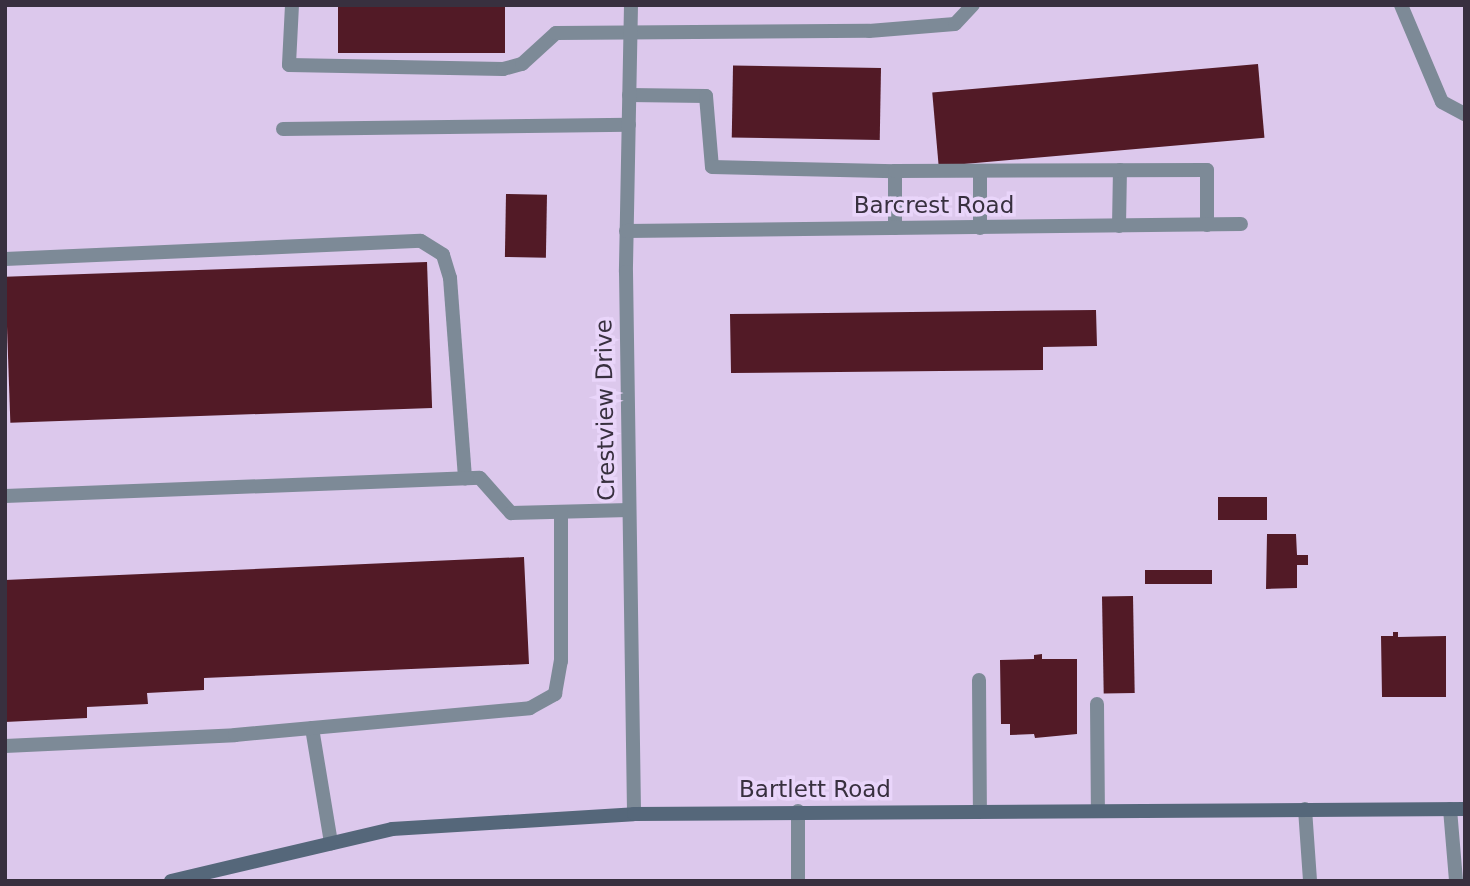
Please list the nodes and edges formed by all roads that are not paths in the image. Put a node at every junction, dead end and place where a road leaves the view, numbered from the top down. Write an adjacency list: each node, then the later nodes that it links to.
1 (292, 5): 5 (street)
2 (631, 5): 5 (street, Crestview Drive)
3 (973, 5): 5 (street)
4 (1401, 5): 7 (street)
5 (630, 32): 6 (street, Crestview Drive)
6 (629, 95): 8 (street, Crestview Drive); 11 (street)
7 (1465, 114)
8 (629, 125): 9 (street); 18 (street, Crestview Drive)
9 (283, 129)
10 (1120, 170): 12 (street); 14 (street); 15 (street)
11 (895, 171): 12 (street); 16 (street)
12 (980, 171): 17 (street)
13 (1241, 224): 14 (street, Barcrest Road)
14 (1208, 225): 15 (street, Barcrest Road)
15 (1119, 226): 17 (street, Barcrest Road)
16 (895, 228): 17 (street, Barcrest Road); 18 (street, Barcrest Road)
17 (980, 228)
18 (626, 231): 22 (street, Crestview Drive)
19 (5, 259): 20 (street)
20 (465, 478): 21 (street); 23 (street)
21 (5, 496)
22 (629, 510): 23 (street); 33 (street, Crestview Drive)
23 (561, 512): 26 (street)
24 (979, 680): 30 (street)
25 (1097, 704): 31 (street)
26 (313, 728): 27 (street); 34 (street)
27 (5, 747)
28 (1305, 809): 29 (main road, Bartlett Road); 31 (main road, Bartlett Road); 37 (street)
29 (1457, 809): 38 (street)
30 (980, 810): 31 (main road, Bartlett Road); 32 (main road, Bartlett Road)
31 (1098, 810)
32 (798, 811): 33 (main road, Bartlett Road); 36 (street)
33 (634, 814): 34 (main road, Bartlett Road)
34 (331, 843): 35 (main road, Bartlett Road)
35 (172, 881)
36 (798, 881)
37 (1310, 881)
38 (1456, 881)

